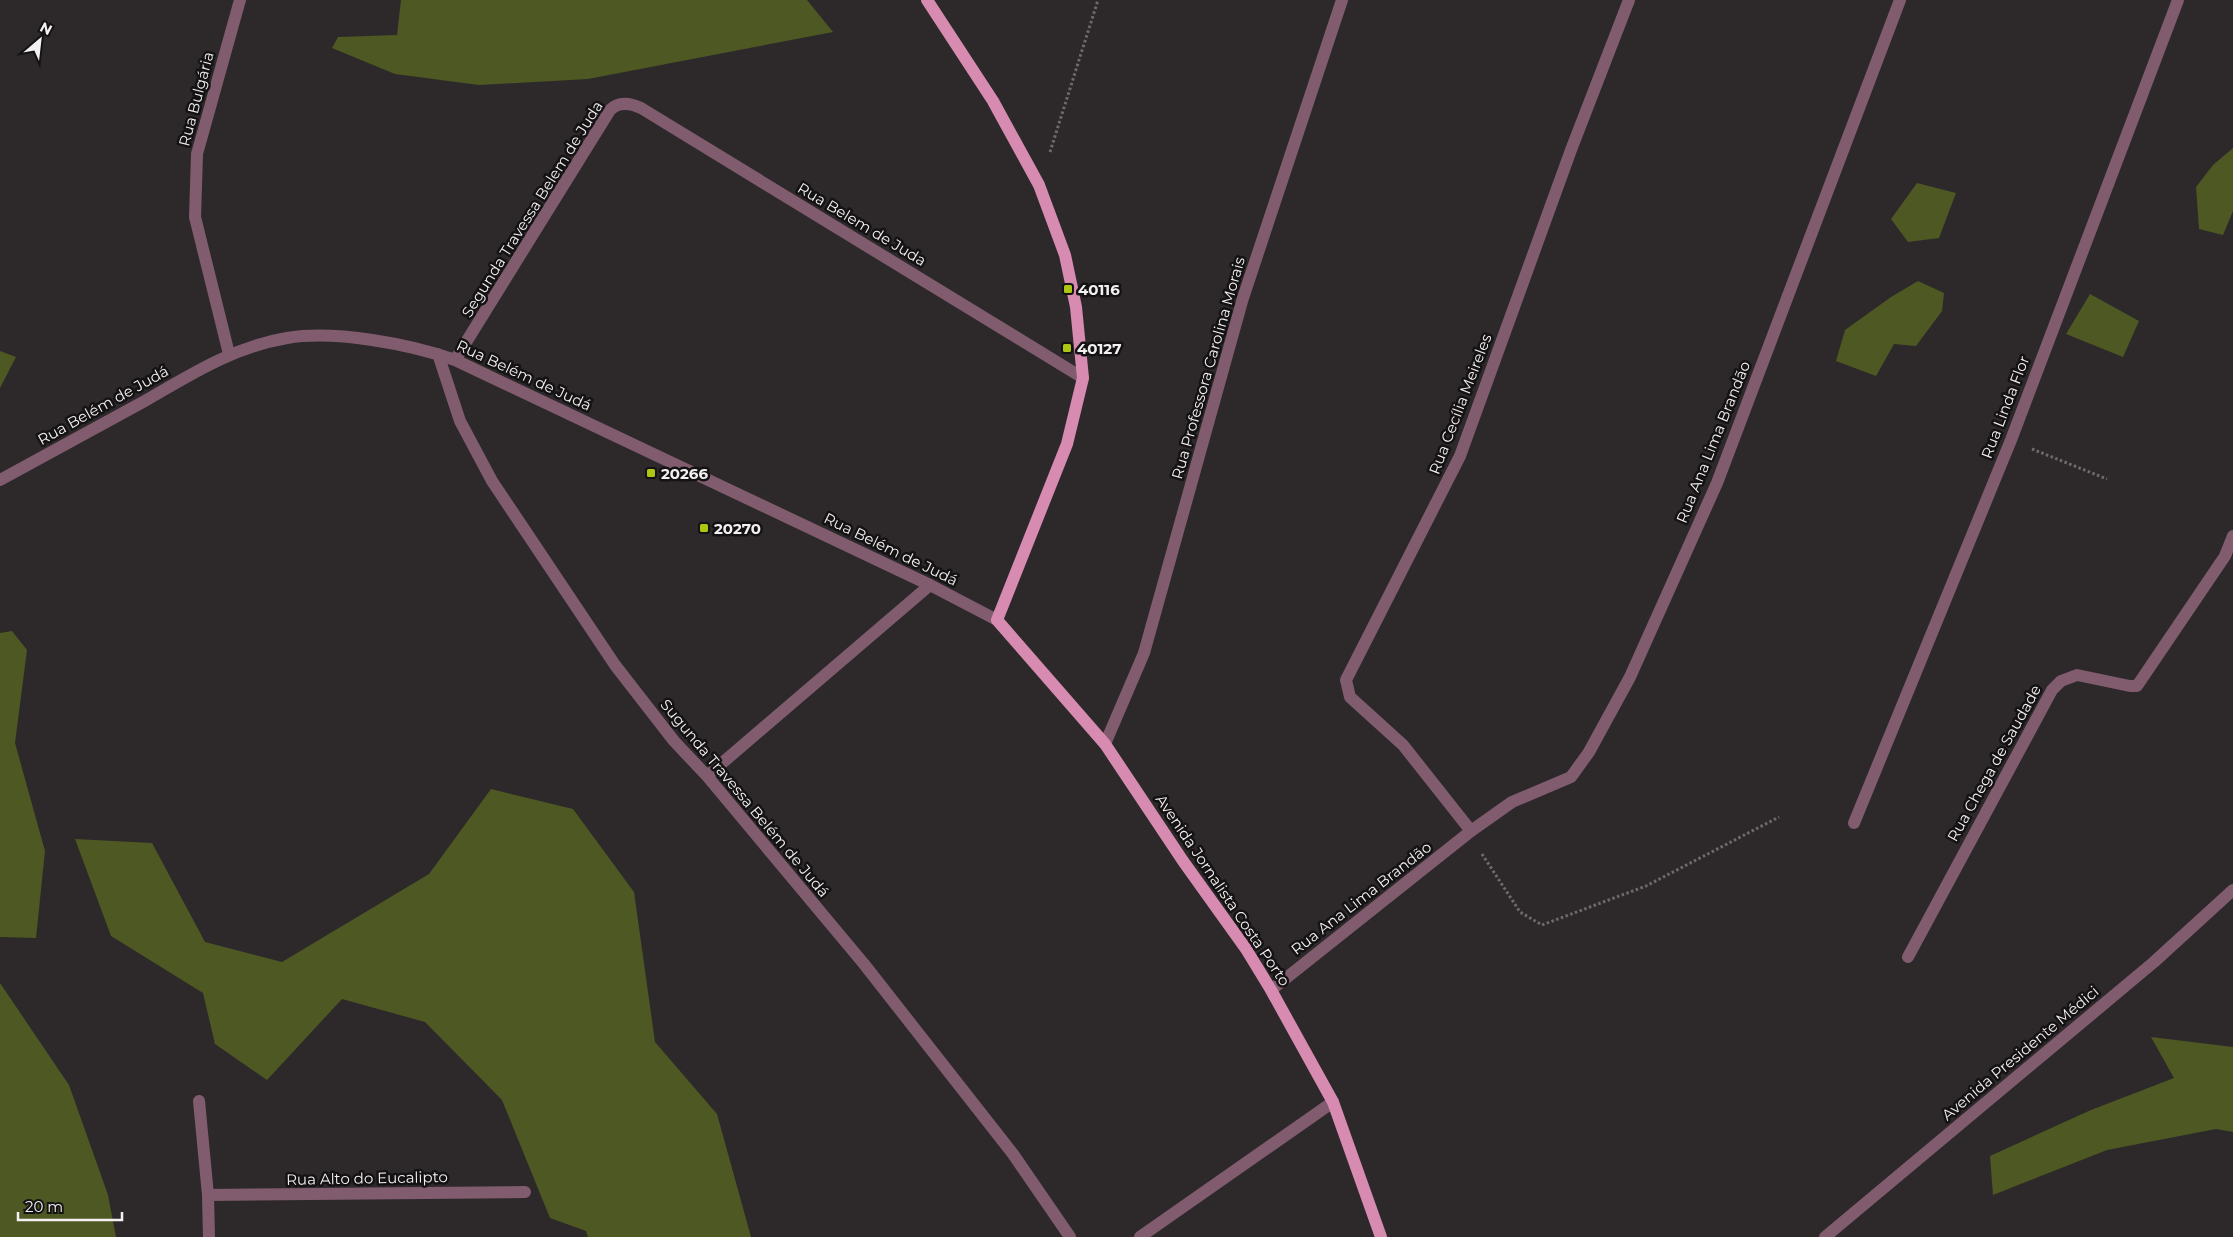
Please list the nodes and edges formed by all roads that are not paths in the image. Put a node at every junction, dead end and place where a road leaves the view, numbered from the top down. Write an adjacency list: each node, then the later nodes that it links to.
1 (240, 0): 8 (street, Rua Bulgária)
2 (927, 0): 11 (main road)
3 (1342, 0): 17 (street, Rua Professora Carolina Morais)
4 (1630, 0): 20 (street, Rua Cecília Meireles)
5 (1900, 0): 20 (street, Rua Ana Lima Brandão)
6 (2178, 0): 19 (street, Rua Linda Flor)
7 (622, 104): 10 (street, Segunda Travessa Belem de Juda); 11 (street, Rua Belem de Juda)
8 (229, 354): 9 (street, Rua Belém de Judá); 12 (street, Rua Belém de Judá)
9 (438, 354): 10 (street, Rua Belém de Judá); 18 (street, Sugunda Travessa Belém de Judá)
10 (455, 360): 15 (street, Rua Belém de Judá)
11 (1083, 378): 16 (main road)
12 (0, 480)
13 (2233, 536): 14 (street, Rua Chega de Saudade)
14 (2229, 552): 22 (street, Rua Chega de Saudade)
15 (930, 585): 16 (street, Rua Belém de Judá); 18 (street)
16 (997, 620): 17 (main road, Avenida Jornalista Costa Porto)
17 (1105, 744): 23 (main road, Avenida Jornalista Costa Porto)
18 (707, 776): 29 (street, Sugunda Travessa Belém de Judá)
19 (1854, 823)
20 (1471, 831): 23 (street, Rua Ana Lima Brandão)
21 (2233, 890): 32 (street, Avenida Presidente Médici)
22 (1908, 957)
23 (1271, 990): 25 (main road, Avenida Jornalista Costa Porto)
24 (199, 1101): 27 (street)
25 (1333, 1102): 30 (street); 31 (main road, Avenida Jornalista Costa Porto)
26 (526, 1192): 27 (street, Rua Alto do Eucalipto)
27 (208, 1195): 28 (street)
28 (209, 1237)
29 (1070, 1237)
30 (1140, 1237)
31 (1381, 1237)
32 (1825, 1237)

